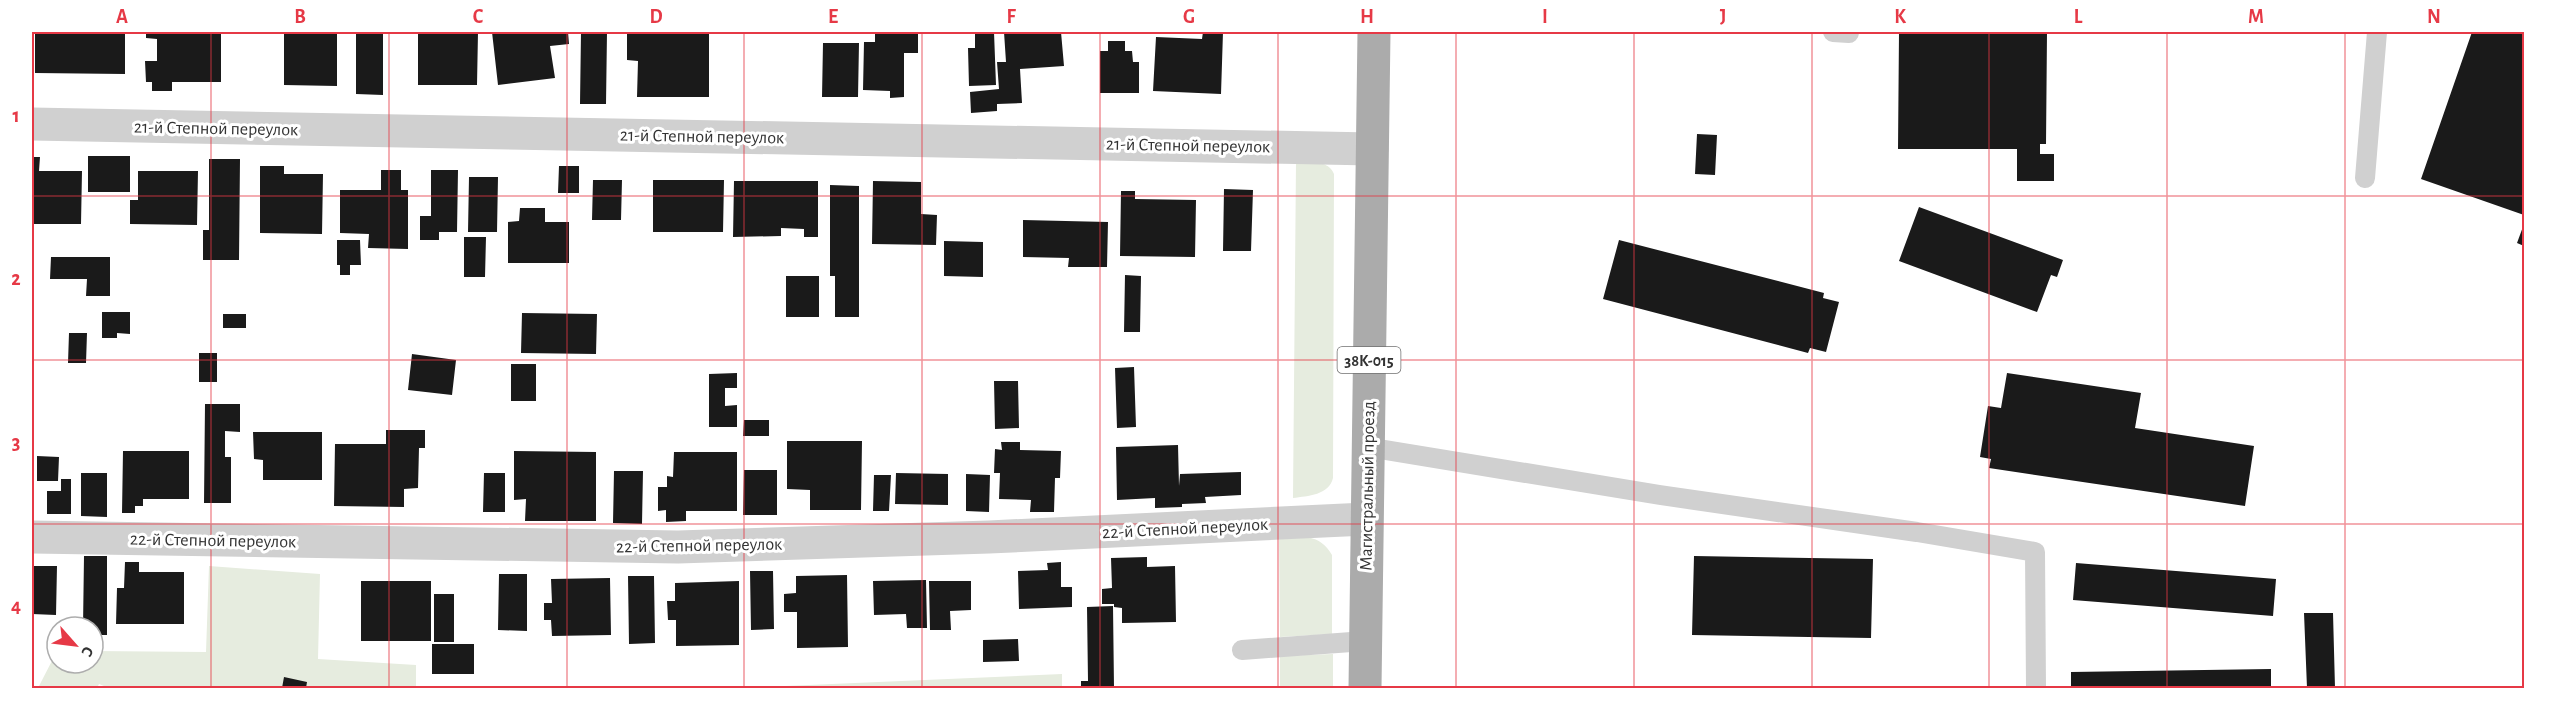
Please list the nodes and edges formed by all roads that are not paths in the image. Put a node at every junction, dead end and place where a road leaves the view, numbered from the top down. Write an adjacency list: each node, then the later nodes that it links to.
1 (1374, 32): 4 (main road, Магистральный проезд / 38К-015)
2 (2377, 32): 5 (lane)
3 (32, 124): 4 (street, 21-й Степной переулок)
4 (1372, 149): 6 (main road, Магистральный проезд / 38К-015)
5 (2365, 178)
6 (1367, 447): 7 (main road, Магистральный проезд / 38К-015); 12 (lane)
7 (1366, 519): 8 (street, 22-й Степной переулок); 9 (main road, Магистральный проезд / 38К-015)
8 (32, 537)
9 (1365, 641): 10 (lane); 11 (main road, Магистральный проезд / 38К-015)
10 (1242, 650)
11 (1365, 688)
12 (2036, 688)

